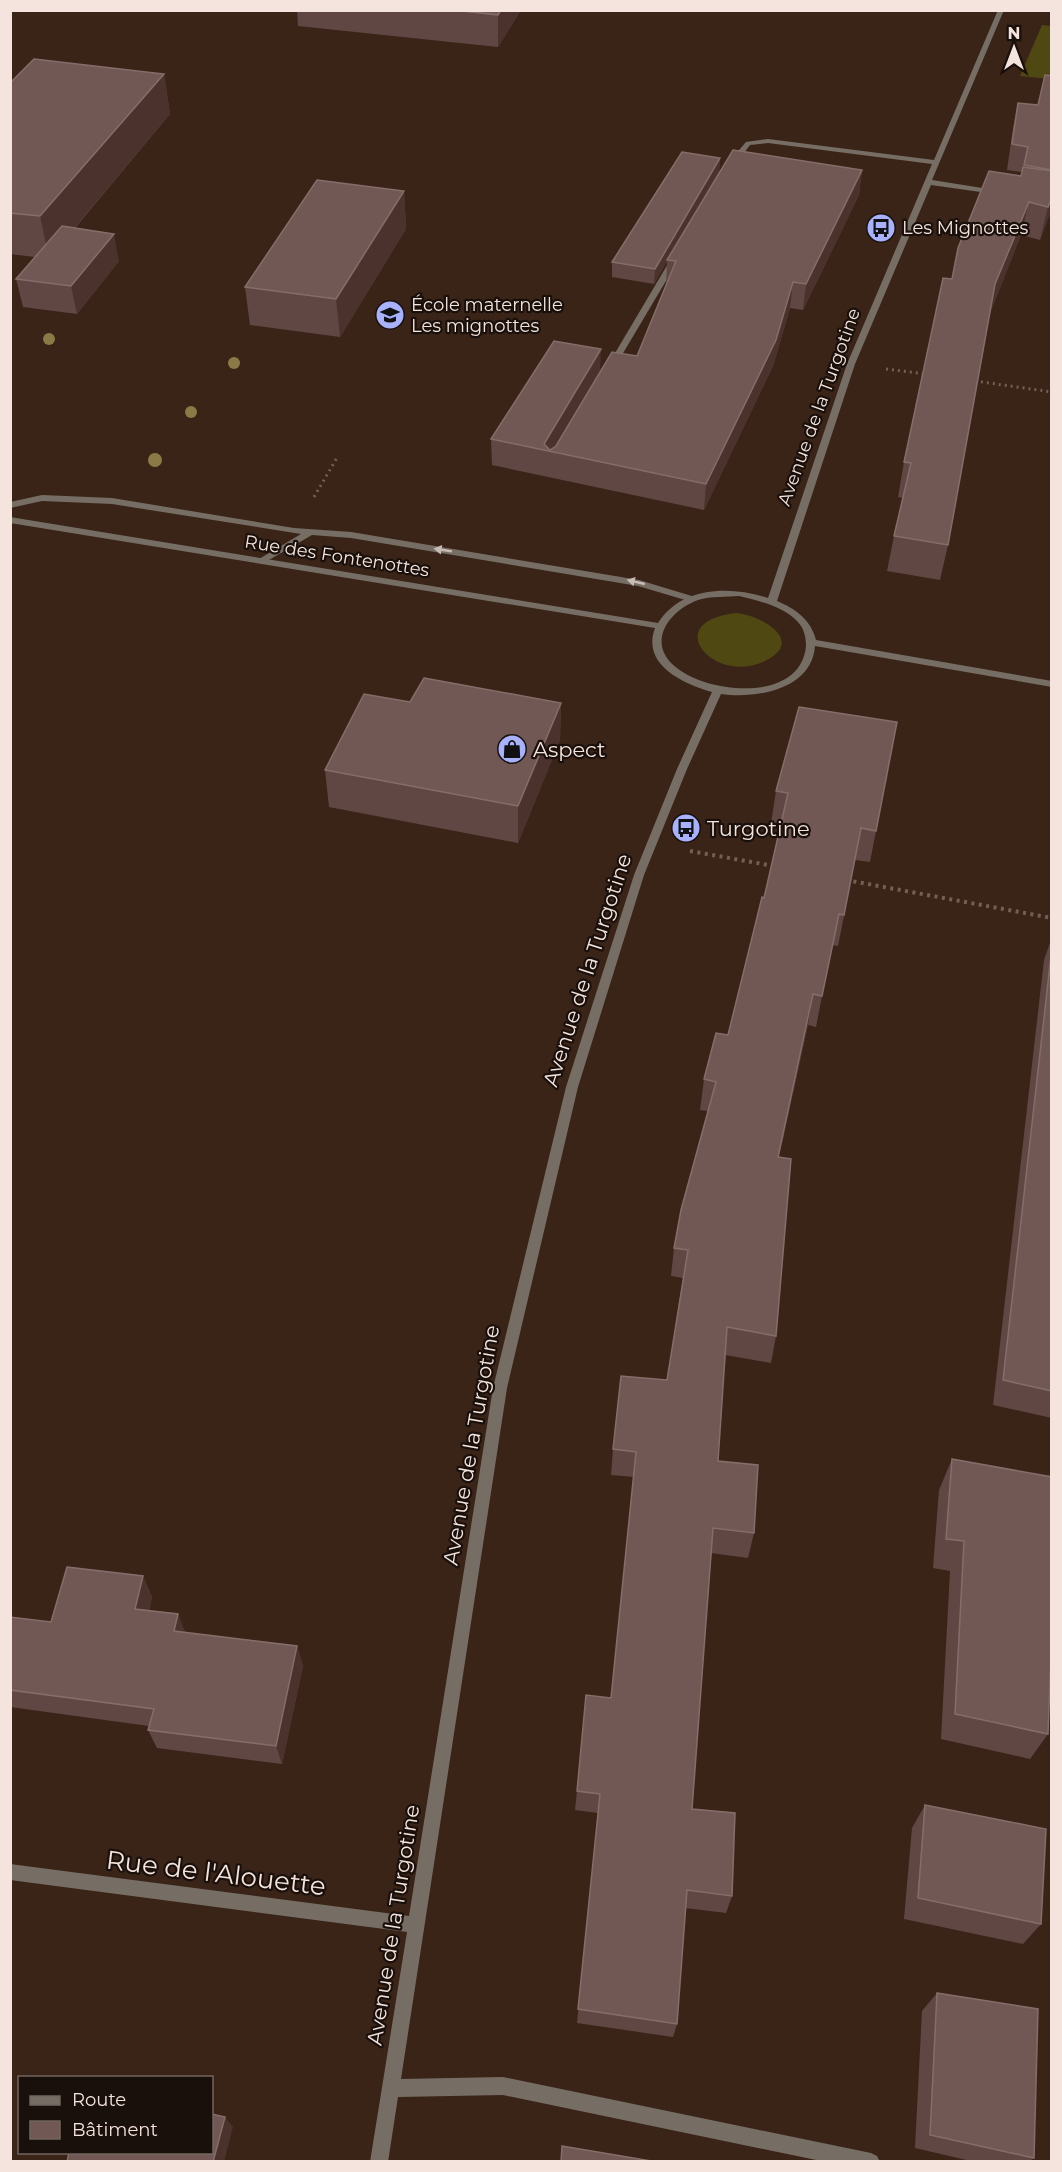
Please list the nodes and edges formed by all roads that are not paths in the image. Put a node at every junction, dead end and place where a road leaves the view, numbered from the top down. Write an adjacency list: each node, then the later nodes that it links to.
1 (1001, 10): 2 (street, Avenue de la Turgotine)
2 (937, 162): 3 (street); 4 (street, Avenue de la Turgotine)
3 (723, 177)
4 (928, 182): 5 (street); 13 (street, Avenue de la Turgotine)
5 (1007, 194)
6 (681, 248): 7 (street)
7 (610, 369)
8 (10, 505): 10 (street)
9 (10, 520): 11 (street, Rue des Fontenottes)
10 (309, 533): 11 (street); 12 (street, one-way to 10)
11 (262, 561): 14 (street, Rue des Fontenottes)
12 (692, 599): 13 (street); 14 (street)
13 (772, 601): 15 (street)
14 (659, 626): 17 (street)
15 (813, 643): 16 (street); 17 (street)
16 (1052, 684)
17 (718, 690): 19 (street, Avenue de la Turgotine)
18 (10, 1872): 19 (street, Rue de l'Alouette)
19 (415, 1925): 20 (street, Avenue de la Turgotine)
20 (390, 2088): 21 (street, Avenue de la Turgotine); 22 (street)
21 (379, 2162)
22 (871, 2162)

